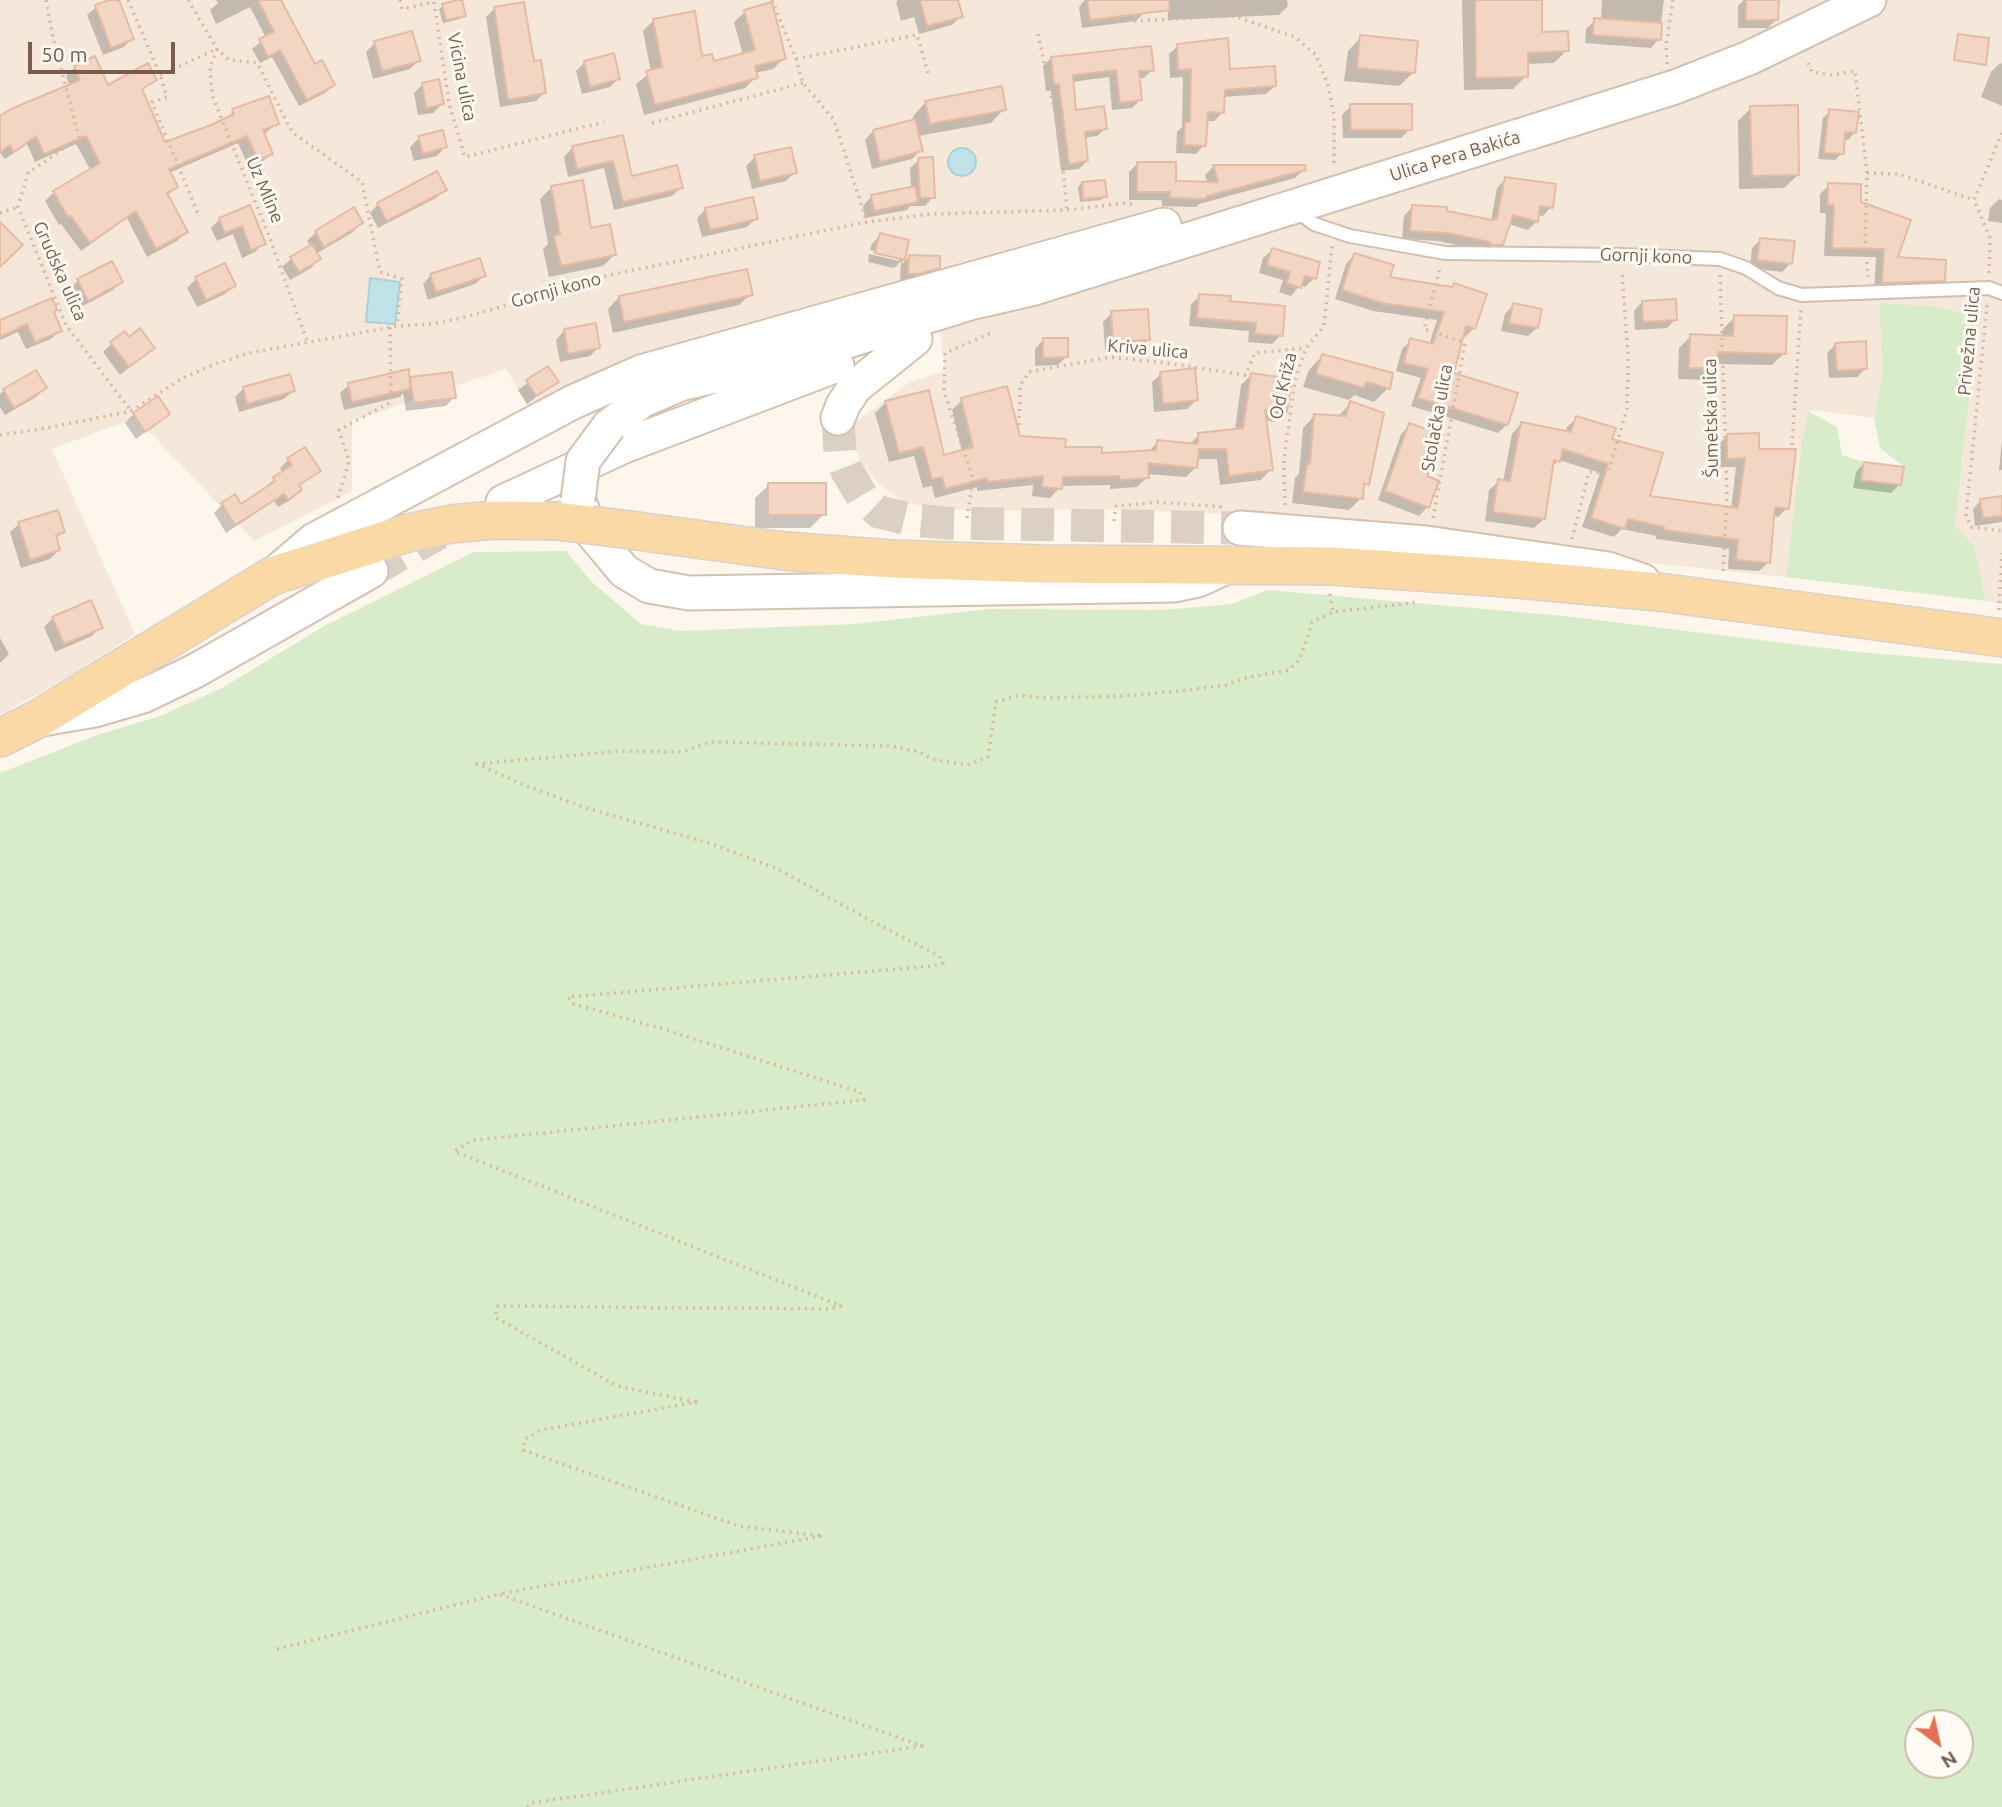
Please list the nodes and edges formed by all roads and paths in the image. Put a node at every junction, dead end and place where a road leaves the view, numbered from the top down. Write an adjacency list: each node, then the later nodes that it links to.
1 (46, 0): 27 (path, Grudska ulica)
2 (128, 0): 16 (path)
3 (188, 0): 12 (path)
4 (400, 0): 19 (path, Vicina ulica)
5 (772, 0): 13 (path)
6 (1232, 0): 9 (path)
7 (1673, 0): 15 (path)
8 (1870, 0): 26 (main road, Ulica Pera Bakića)
9 (1234, 16): 10 (path); 22 (path)
10 (1134, 21)
11 (1038, 34): 28 (path)
12 (217, 49): 16 (path); 41 (path); 45 (path, Uz Mline)
13 (796, 59): 17 (path); 18 (path)
14 (1808, 63): 23 (path)
15 (1667, 69)
16 (160, 75): 30 (path)
17 (929, 76)
18 (803, 83): 20 (path); 31 (path)
19 (604, 122)
20 (652, 123)
21 (2002, 133): 24 (path)
22 (1334, 167)
23 (1867, 173): 24 (path); 38 (path)
24 (1974, 200): 36 (path, Privežna ulica)
25 (1126, 203): 28 (path, Gornji kono)
26 (1291, 206): 32 (lane, Gornji kono); 37 (main road, Ulica Pera Bakića); 59 (main road)
27 (18, 208): 29 (path, Grudska ulica); 47 (path, Grudska ulica)
28 (1067, 210): 31 (path, Gornji kono)
29 (0, 213)
30 (199, 216)
31 (867, 222): 41 (path, Gornji kono)
32 (1333, 231): 33 (lane, Gornji kono); 46 (path, Od Križa)
33 (1445, 253): 34 (lane, Gornji kono); 58 (path, Stolačka ulica)
34 (1620, 255): 35 (lane, Gornji kono); 61 (path)
35 (1720, 259): 40 (lane, Gornji kono); 67 (path, Šumetska ulica)
36 (1989, 288): 38 (lane, Gornji kono); 39 (lane, Gornji kono); 60 (path, Privežna ulica)
37 (1031, 289): 44 (main road); 53 (main road, bridge)
38 (1869, 292): 40 (lane, Gornji kono)
39 (2002, 293)
40 (1802, 295): 51 (path)
41 (397, 326): 42 (path, Gornji kono)
42 (390, 327): 45 (path, Gornji kono); 59 (path)
43 (993, 332): 55 (path)
44 (915, 339): 48 (main road); 52 (main road)
45 (307, 341): 47 (path, Gornji kono)
46 (1306, 348): 49 (path, Kriva ulica); 54 (path, Od Križa)
47 (131, 411): 50 (path, Gornji kono)
48 (838, 418)
49 (1019, 425)
50 (0, 435)
51 (1792, 445)
52 (503, 502)
53 (568, 511): 63 (main road, bridge); 63 (main road); 66 (main road)
54 (1285, 513)
55 (967, 518)
56 (1236, 518): 57 (path); 68 (main road)
57 (1114, 521)
58 (1433, 521)
59 (347, 523): 66 (main road)
60 (2002, 531)
61 (1572, 540)
62 (2002, 553): 64 (path)
63 (1233, 564): 68 (main road)
64 (2001, 568): 70 (path)
65 (371, 572): 71 (main road)
66 (272, 576): 71 (main road)
67 (1723, 576)
68 (1659, 592): 70 (main road)
69 (1426, 601): 73 (path)
70 (1999, 638)
71 (36, 720): 72 (main road)
72 (0, 738)
73 (499, 1594): 74 (path); 75 (path)
74 (277, 1649)
75 (527, 1807)

